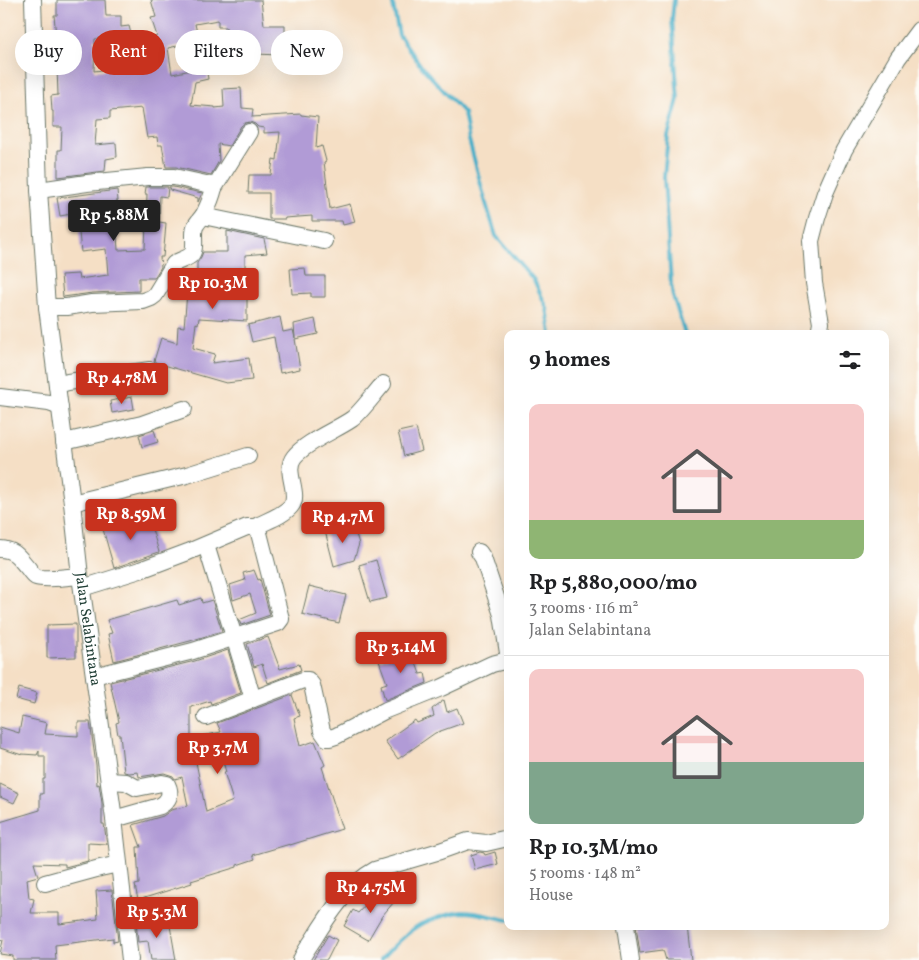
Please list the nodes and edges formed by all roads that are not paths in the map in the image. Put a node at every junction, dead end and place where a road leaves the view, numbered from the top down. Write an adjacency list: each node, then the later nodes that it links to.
1 (33, 0): 5 (street, Jalan Selabintana)
2 (919, 30): 9 (street)
3 (249, 132): 4 (street)
4 (214, 188): 5 (street); 6 (street)
5 (39, 190): 8 (street, Jalan Selabintana)
6 (203, 216): 7 (street); 8 (street)
7 (324, 241)
8 (47, 307): 12 (street, Jalan Selabintana)
9 (819, 330)
10 (150, 370): 12 (street)
11 (383, 384): 19 (street)
12 (57, 385): 14 (street, Jalan Selabintana)
13 (0, 397): 14 (street)
14 (60, 407): 16 (street, Jalan Selabintana)
15 (184, 408): 16 (street)
16 (64, 442): 18 (street, Jalan Selabintana)
17 (248, 456): 18 (street)
18 (72, 503): 23 (street, Jalan Selabintana)
19 (255, 527): 20 (street); 25 (street)
20 (206, 545): 23 (street); 25 (street)
21 (0, 549): 23 (street)
22 (479, 552): 24 (street)
23 (81, 582): 27 (street, Jalan Selabintana)
24 (504, 628)
25 (235, 638): 27 (street); 28 (street)
26 (504, 661): 28 (street)
27 (94, 676): 30 (street, Jalan Selabintana)
28 (253, 699): 29 (street)
29 (206, 717)
30 (109, 781): 31 (street, Jalan Selabintana); 31 (street)
31 (114, 818): 33 (street, Jalan Selabintana)
32 (504, 839): 37 (street)
33 (119, 864): 34 (street); 36 (street, Jalan Selabintana)
34 (45, 883)
35 (626, 930): 38 (street)
36 (130, 960)
37 (301, 960)
38 (630, 960)

